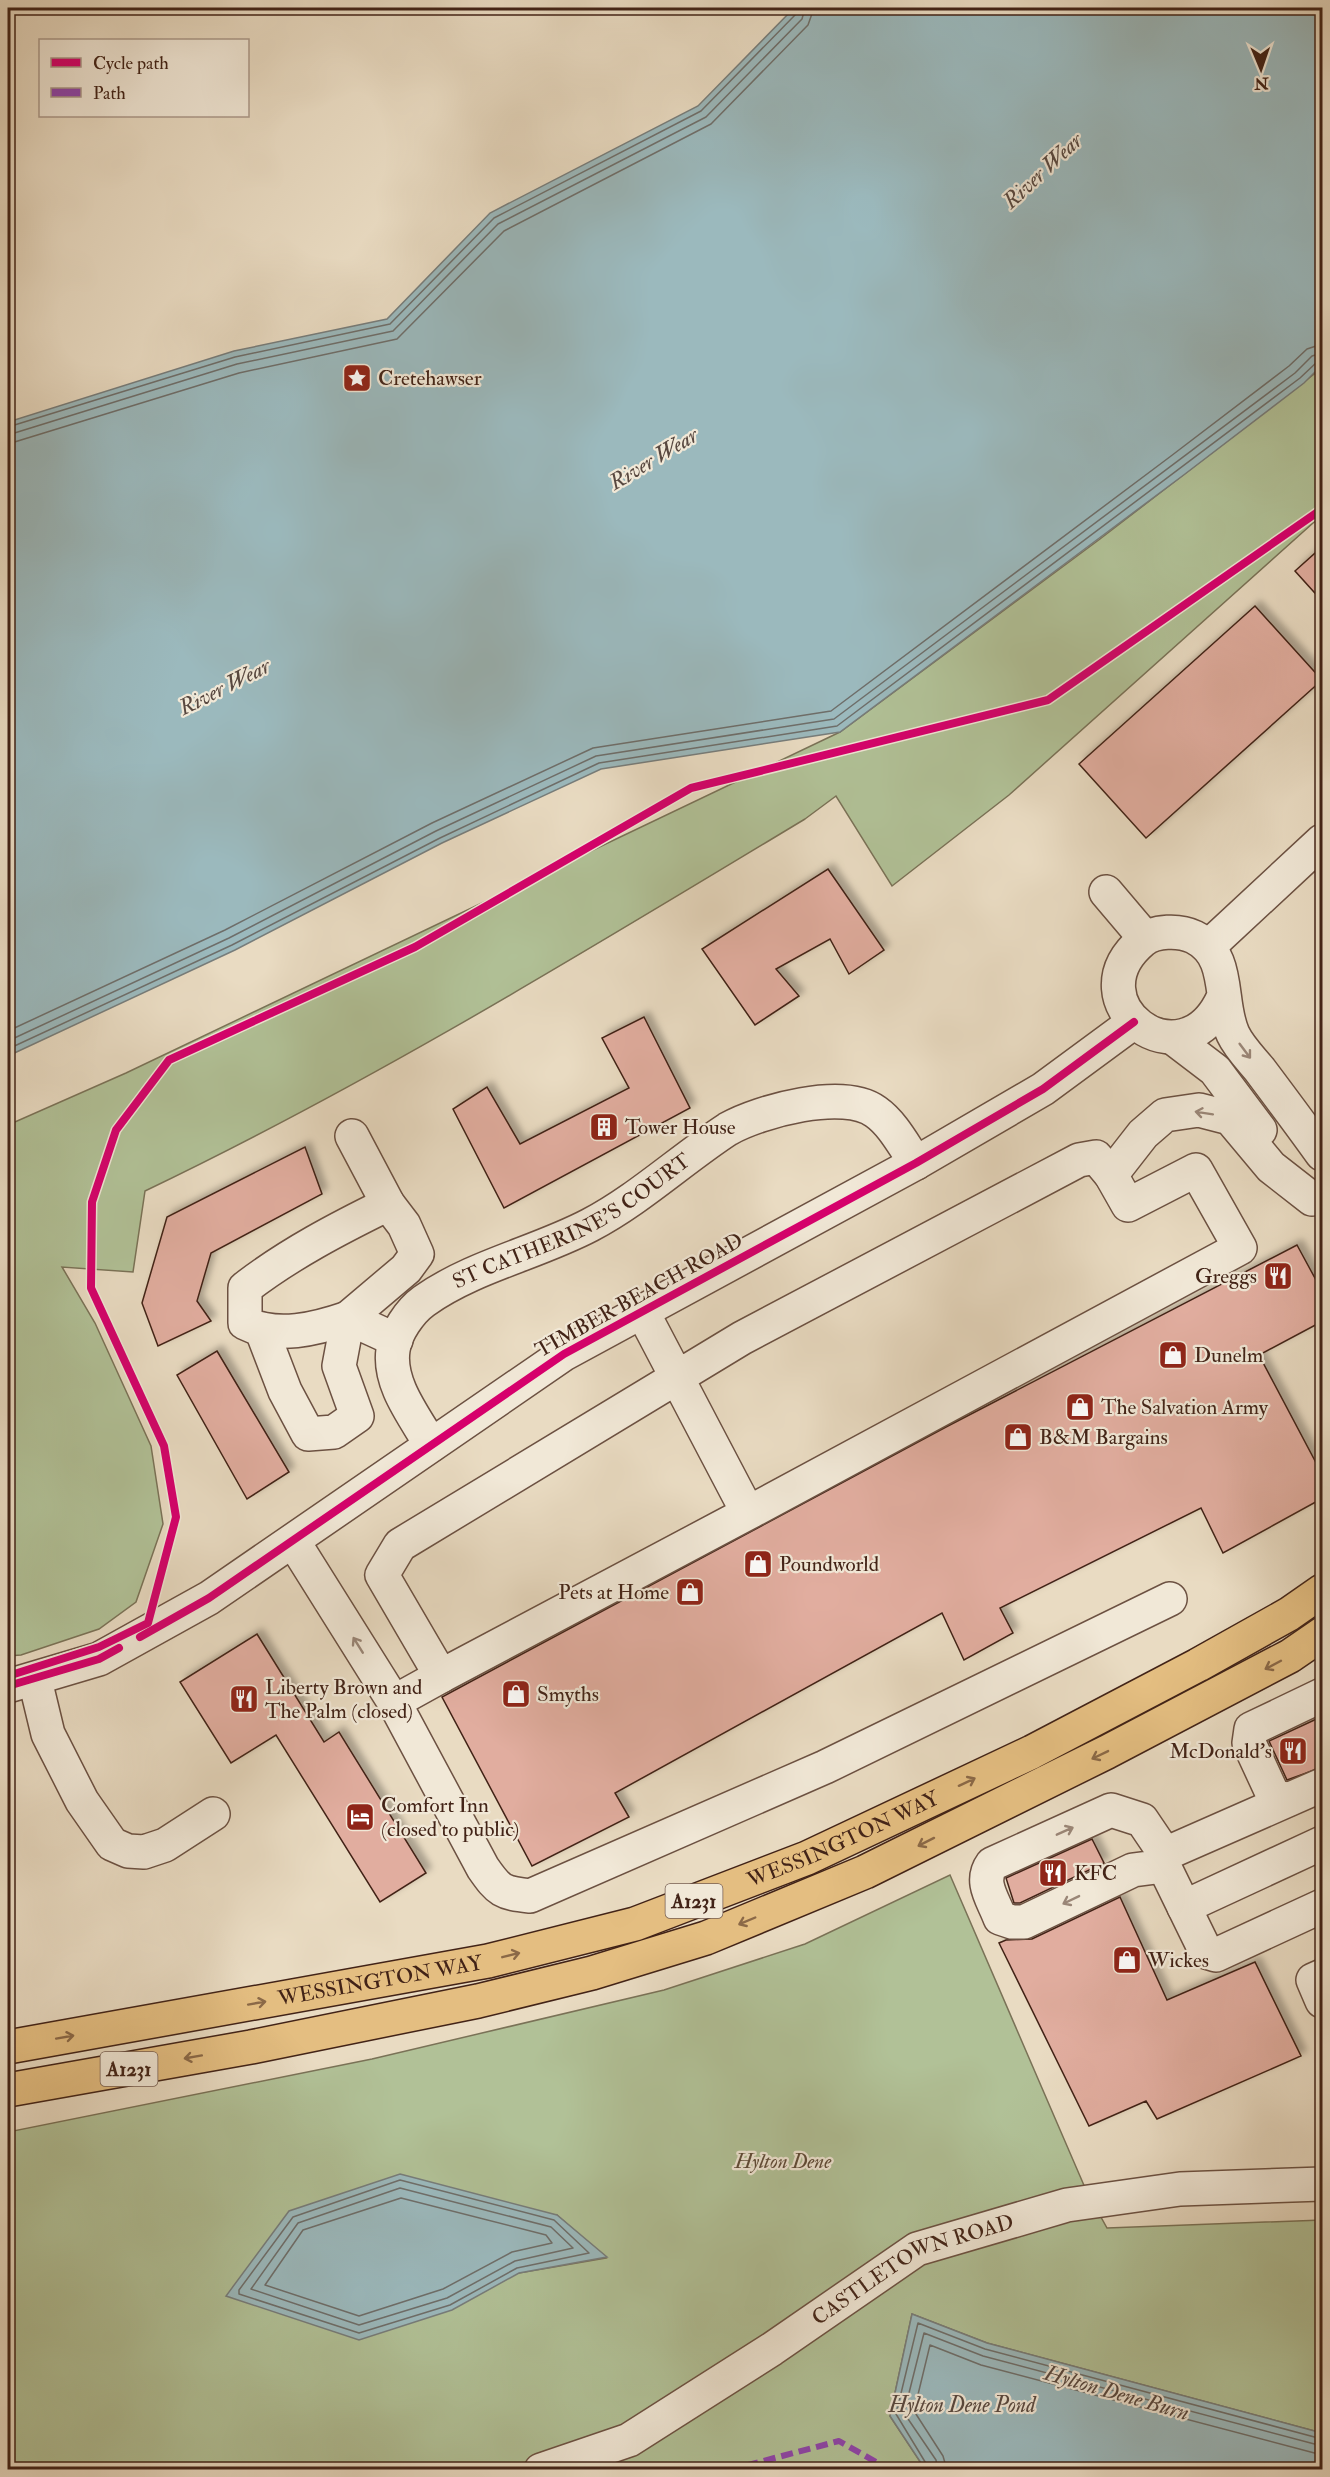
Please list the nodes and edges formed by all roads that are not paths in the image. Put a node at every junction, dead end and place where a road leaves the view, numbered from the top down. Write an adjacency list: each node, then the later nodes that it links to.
1 (1323, 841): 4 (street)
2 (1106, 892): 3 (street)
3 (1145, 938): 4 (street); 6 (street)
4 (1208, 947): 5 (street)
5 (1222, 998): 7 (street); 9 (street, one-way to 9)
6 (1134, 1022): 7 (street); 10 (street, TIMBER BEACH ROAD)
7 (1173, 1038): 13 (street)
8 (352, 1136): 12 (street)
9 (1323, 1154)
10 (916, 1163): 14 (street, TIMBER BEACH ROAD); 17 (street, ST CATHERINE'S COURT)
11 (1111, 1175): 13 (street, one-way to 11); 18 (street); 20 (street)
12 (388, 1204): 15 (street); 16 (street)
13 (1317, 1206)
14 (642, 1311): 18 (street); 19 (street, TIMBER BEACH ROAD)
15 (348, 1318): 16 (street); 16 (street); 17 (street)
16 (261, 1332)
17 (396, 1340): 19 (street, ST CATHERINE'S COURT)
18 (679, 1377): 20 (street); 25 (street)
19 (431, 1445): 21 (street, TIMBER BEACH ROAD)
20 (748, 1513): 25 (street)
21 (293, 1541): 26 (street, TIMBER BEACH ROAD); 28 (street, one-way to 21)
22 (1323, 1591): 38 (highway, WESSINGTON WAY / A1231, one-way to 22)
23 (1170, 1599): 28 (street)
24 (1323, 1634): 39 (highway, WESSINGTON WAY / A1231, one-way to 39)
25 (441, 1676): 28 (street)
26 (21, 1683): 31 (street)
27 (1323, 1695): 30 (street)
28 (394, 1702)
29 (1323, 1785): 30 (street)
30 (1289, 1799): 33 (street)
31 (213, 1814)
32 (1323, 1843): 35 (street)
33 (1164, 1860): 33 (street, one-way to 33); 35 (street)
34 (1323, 1906): 35 (street)
35 (1184, 1907)
36 (1323, 1976): 37 (street)
37 (1323, 2001)
38 (8, 2047)
39 (8, 2090)
40 (1323, 2184): 41 (street, CASTLETOWN ROAD)
41 (541, 2469)

